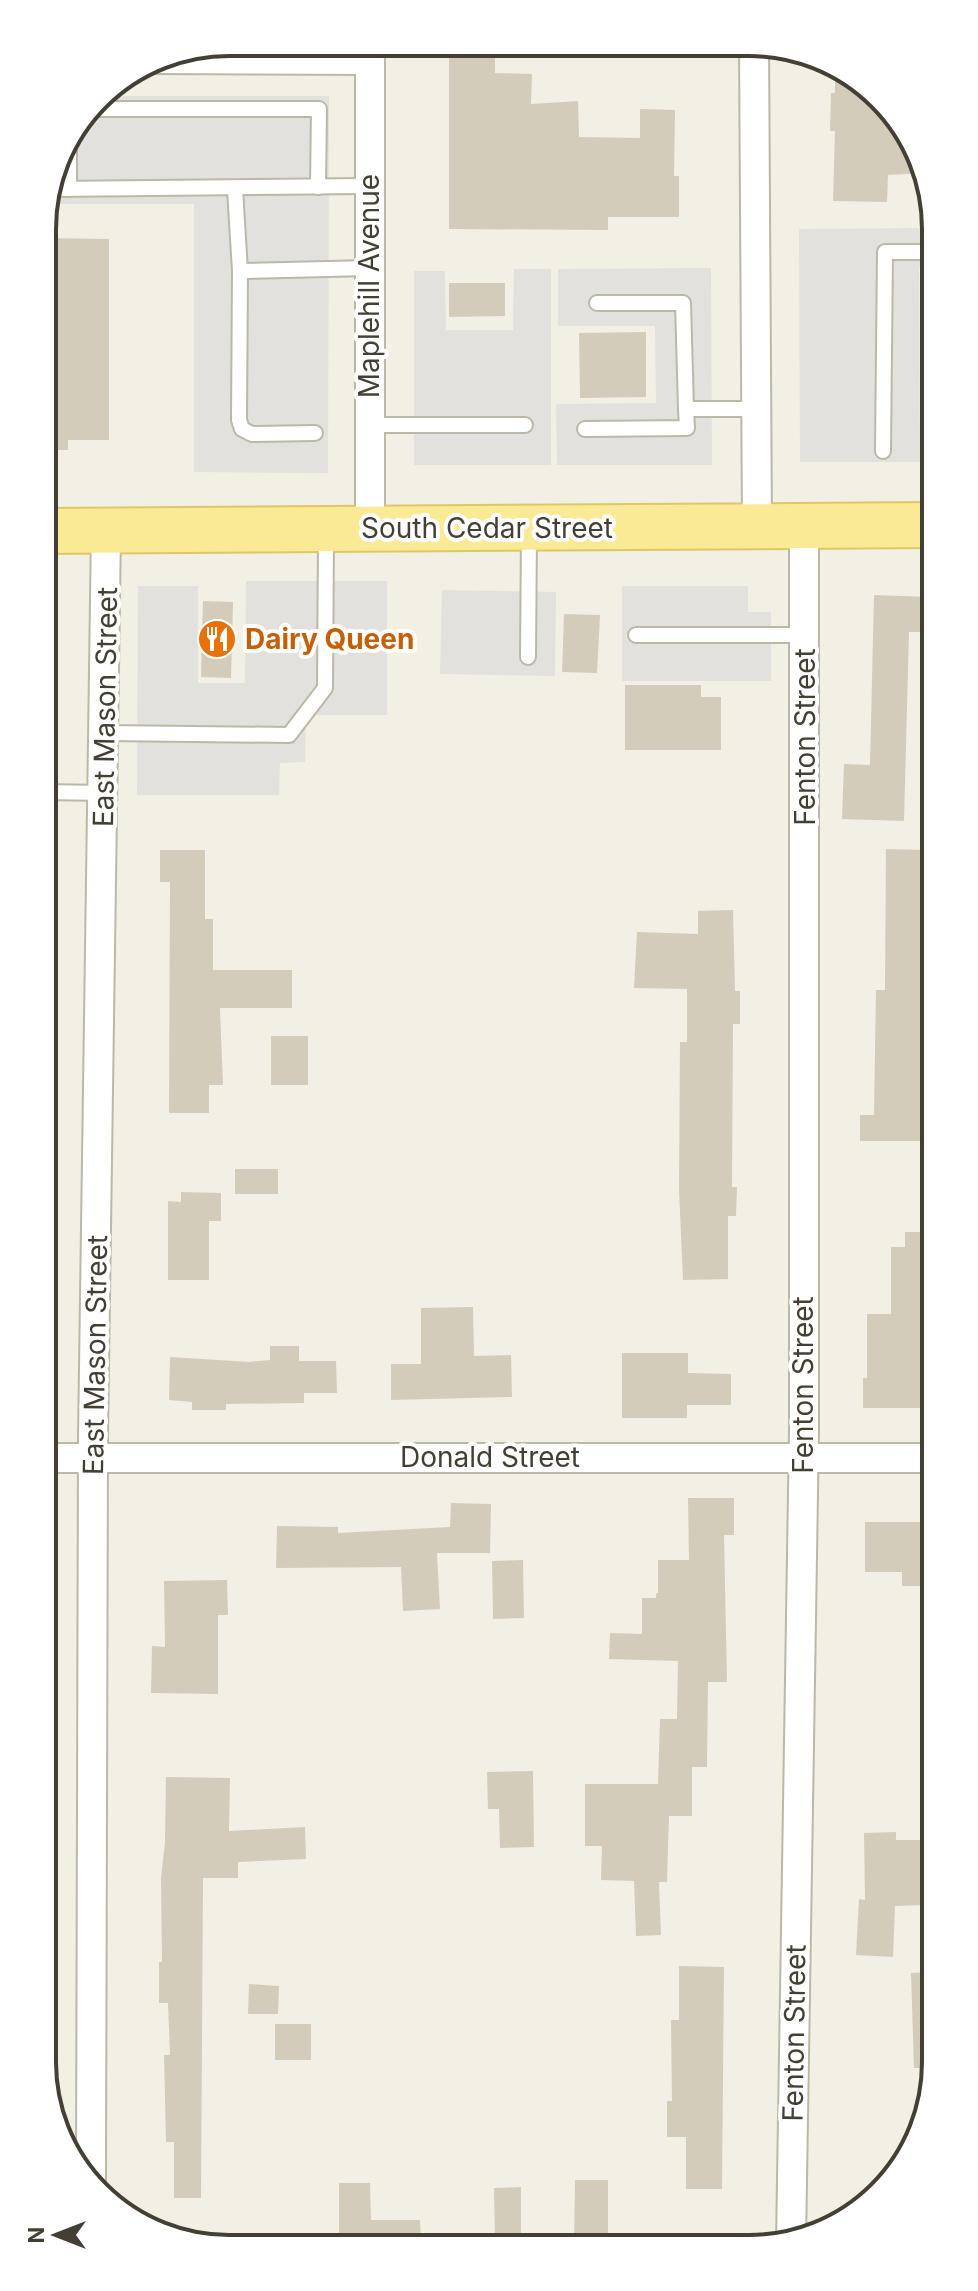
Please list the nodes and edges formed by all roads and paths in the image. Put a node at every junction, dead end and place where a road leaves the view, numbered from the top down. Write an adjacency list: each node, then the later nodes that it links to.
1 (246, 56): 4 (street)
2 (370, 56): 7 (street, Maplehill Avenue)
3 (754, 56): 17 (street)
4 (209, 57)
5 (105, 109): 8 (lane)
6 (69, 163): 10 (lane)
7 (368, 186): 8 (lane); 13 (street, Maplehill Avenue)
8 (318, 187): 11 (lane)
9 (61, 189): 10 (lane)
10 (69, 189): 11 (lane)
11 (235, 189): 14 (lane)
12 (922, 252): 22 (lane)
13 (369, 268): 14 (lane); 18 (street, Maplehill Avenue)
14 (240, 271): 21 (lane)
15 (597, 303): 16 (lane)
16 (686, 409): 17 (lane); 20 (lane)
17 (755, 409): 25 (street)
18 (370, 425): 19 (lane); 28 (street, Maplehill Avenue)
19 (525, 425)
20 (585, 429)
21 (315, 433)
22 (883, 451)
23 (922, 525): 24 (main road, South Cedar Street)
24 (804, 526): 25 (main road, South Cedar Street); 32 (street, Fenton Street)
25 (757, 527): 26 (main road, South Cedar Street)
26 (529, 528): 28 (main road, South Cedar Street); 33 (lane)
27 (326, 529): 28 (main road, South Cedar Street); 30 (main road, South Cedar Street); 34 (lane)
28 (370, 529)
29 (56, 531): 30 (main road, South Cedar Street)
30 (106, 531): 34 (street, East Mason Street)
31 (636, 635): 32 (lane)
32 (805, 635): 39 (street, Fenton Street)
33 (528, 657)
34 (104, 733): 36 (street, East Mason Street)
35 (56, 792): 36 (lane)
36 (104, 793): 37 (street, East Mason Street)
37 (93, 1456): 38 (street, Donald Street); 39 (street, Donald Street); 41 (street, East Mason Street)
38 (56, 1458)
39 (803, 1458): 40 (street, Donald Street); 42 (street, Fenton Street)
40 (922, 1458)
41 (91, 2166)
42 (791, 2230)

